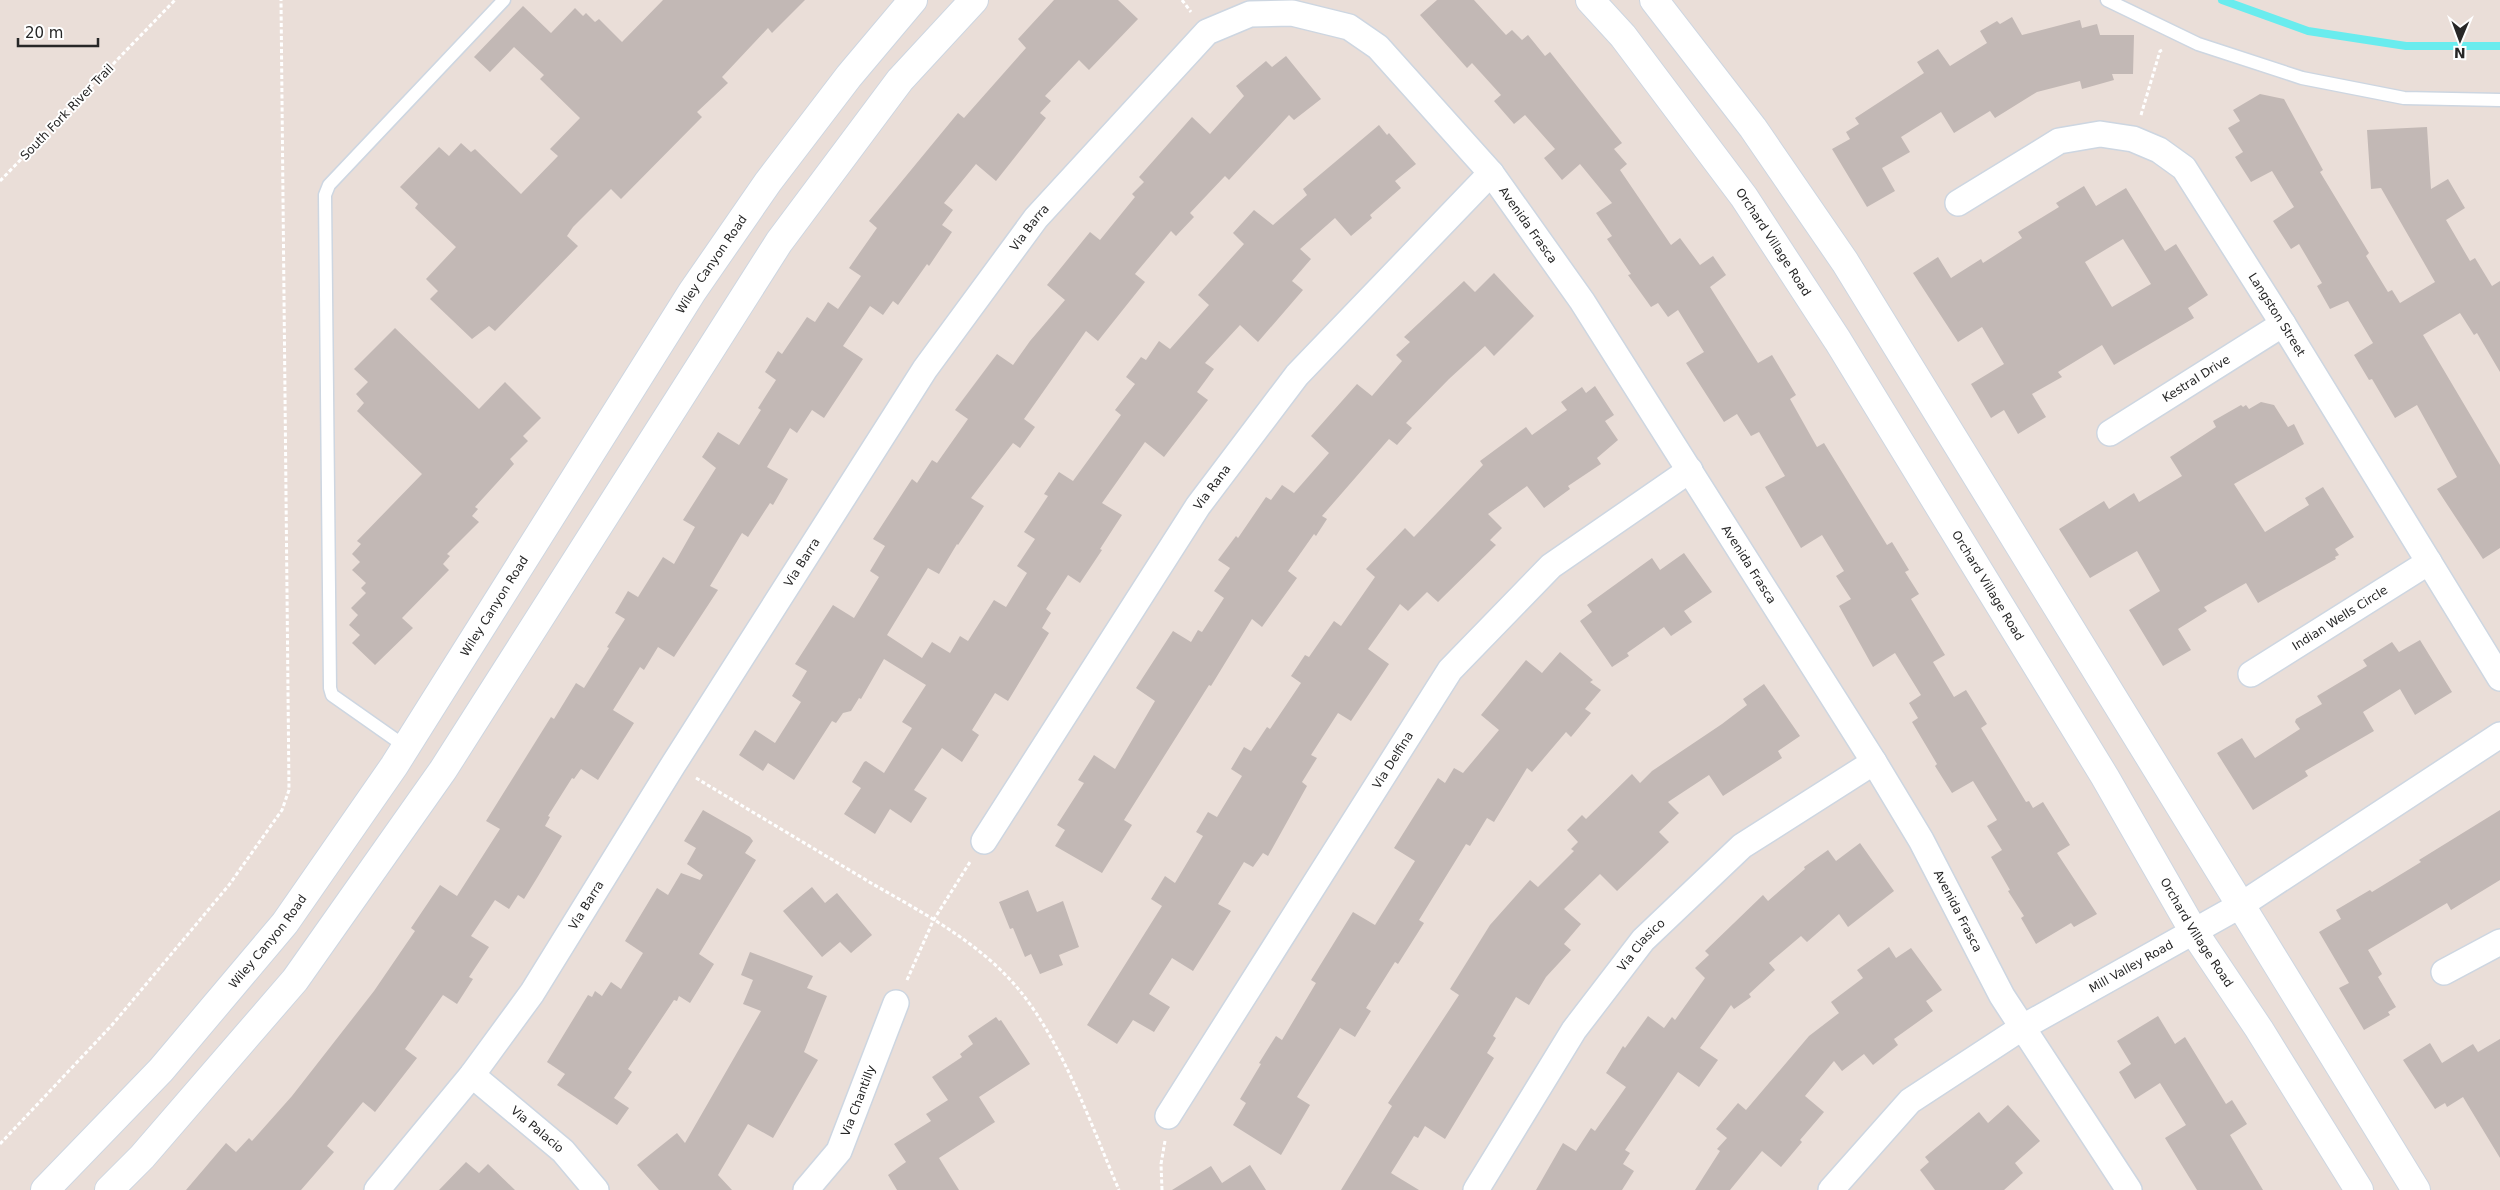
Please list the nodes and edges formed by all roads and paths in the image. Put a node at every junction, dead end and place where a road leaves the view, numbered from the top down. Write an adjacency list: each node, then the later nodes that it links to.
1 (175, 0): 12 (path, South Fork River Trail)
2 (281, 0): 35 (path)
3 (504, 0): 21 (lane)
4 (913, 0): 21 (main road, Wiley Canyon Road)
5 (974, 0): 24 (main road)
6 (1590, 0): 28 (main road, Orchard Village Road)
7 (1654, 0): 26 (main road)
8 (2107, 0): 10 (lane)
9 (1292, 13): 11 (street, Avenida Frasca); 23 (street, Via Barra)
10 (2500, 100)
11 (1491, 173): 16 (street, Avenida Frasca); 25 (street, Via Rana)
12 (0, 181)
13 (1958, 203): 14 (street, Langston Street)
14 (2283, 324): 15 (street, Kestral Drive); 17 (street, Langston Street)
15 (2110, 433)
16 (1690, 470): 22 (street, Avenida Frasca); 34 (street, Via Delfina)
17 (2429, 562): 18 (street, Indian Wells Circle); 19 (street, Langston Street)
18 (2251, 674)
19 (2500, 678)
20 (2500, 735): 26 (street, Mill Valley Road)
21 (406, 746): 24 (main road); 36 (main road, Wiley Canyon Road)
22 (1874, 762): 32 (street, Avenida Frasca); 43 (street, Via Clasico)
23 (673, 765): 27 (path); 33 (street, Via Barra)
24 (443, 770): 37 (main road)
25 (984, 841): 27 (path)
26 (2242, 905): 28 (street, Mill Valley Road); 47 (main road)
27 (933, 921): 31 (path); 41 (path)
28 (2194, 932): 32 (street, Mill Valley Road); 46 (main road, Orchard Village Road)
29 (2500, 942): 30 (street)
30 (2444, 972)
31 (896, 1003): 40 (street, Via Chantilly)
32 (2023, 1028): 44 (street, Mill Valley Road); 45 (street, Avenida Frasca)
33 (472, 1074): 38 (street, Via Barra); 39 (street, Via Palacio)
34 (1168, 1116): 42 (path)
35 (0, 1144)
36 (45, 1190)
37 (109, 1190)
38 (378, 1190)
39 (596, 1190)
40 (806, 1190)
41 (1119, 1190)
42 (1162, 1190)
43 (1476, 1190)
44 (1831, 1190)
45 (2129, 1190)
46 (2359, 1190)
47 (2416, 1190)

